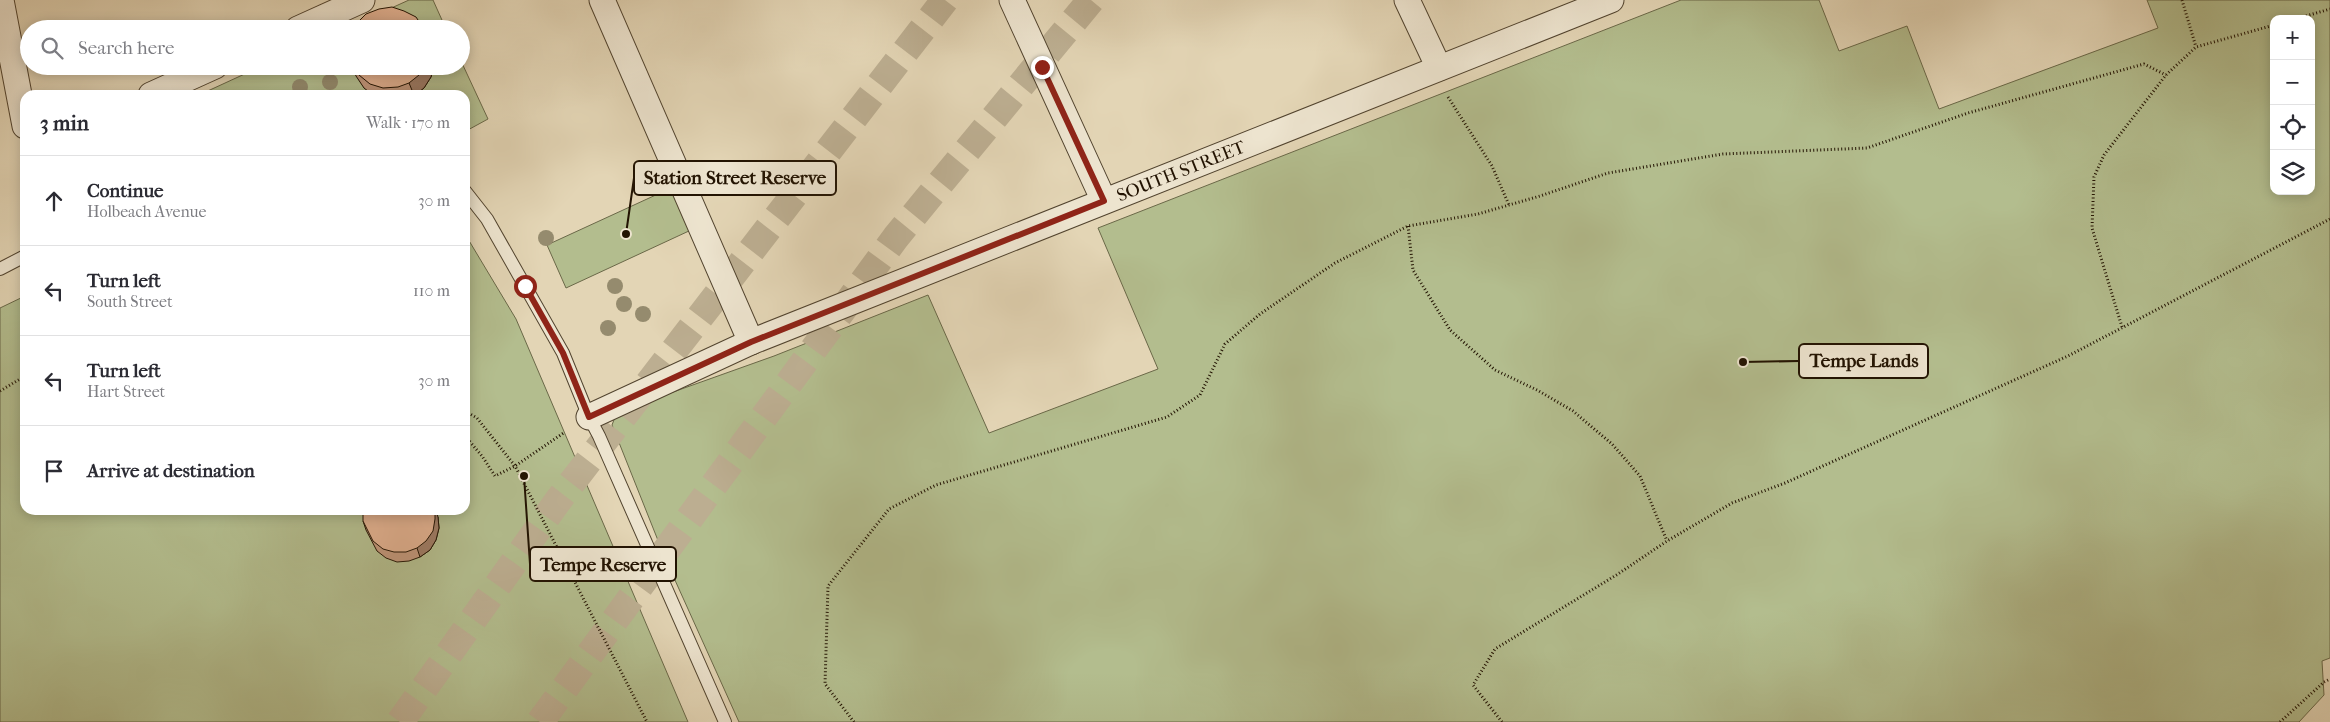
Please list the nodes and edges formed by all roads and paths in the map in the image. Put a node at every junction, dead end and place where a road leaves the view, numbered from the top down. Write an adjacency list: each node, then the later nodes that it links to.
1 (1, 0): 17 (street)
2 (362, 0): 10 (street)
3 (602, 0): 26 (street)
4 (1012, 0): 19 (street)
5 (1407, 0): 13 (street)
6 (1611, 0): 13 (street, SOUTH STREET)
7 (2182, 0): 12 (path)
8 (2330, 9): 9 (path)
9 (2310, 15)
10 (318, 20)
11 (2270, 26): 12 (path)
12 (2196, 47): 15 (path)
13 (1439, 68): 19 (street, SOUTH STREET); 20 (path)
14 (195, 75): 16 (street)
15 (2166, 75): 20 (path); 25 (path)
16 (162, 90)
17 (20, 100)
18 (470, 197): 30 (lane)
19 (1104, 201): 26 (street, SOUTH STREET)
20 (1509, 205): 22 (path)
21 (2330, 219): 25 (path)
22 (1408, 226): 33 (path); 37 (path)
23 (20, 259): 24 (lane)
24 (0, 269)
25 (2122, 327): 33 (path)
26 (751, 342): 30 (street, SOUTH STREET)
27 (20, 379): 28 (path)
28 (0, 391)
29 (470, 414): 32 (path)
30 (594, 426): 32 (path); 36 (lane)
31 (470, 442): 32 (path)
32 (515, 466): 35 (path)
33 (1667, 541): 38 (path)
34 (2330, 679): 39 (path)
35 (647, 722)
36 (725, 722)
37 (854, 722)
38 (1502, 722)
39 (2280, 722)

